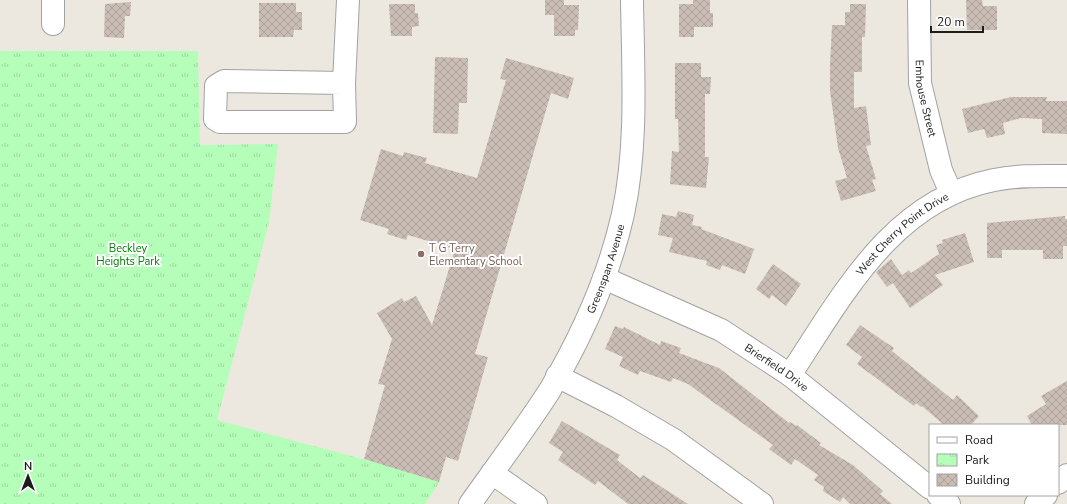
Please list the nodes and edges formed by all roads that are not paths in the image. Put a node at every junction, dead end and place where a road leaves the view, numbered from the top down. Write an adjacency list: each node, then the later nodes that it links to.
1 (53, 0): 5 (street)
2 (348, 0): 6 (street)
3 (632, 0): 9 (street, Greenspan Avenue)
4 (919, 0): 8 (street, Emhouse Street)
5 (52, 24)
6 (344, 83): 6 (street)
7 (1067, 176): 8 (street, West Cherry Point Drive)
8 (951, 194): 10 (street, West Cherry Point Drive)
9 (604, 278): 10 (street, Brierfield Drive); 11 (street, Greenspan Avenue)
10 (790, 375): 15 (street, Brierfield Drive)
11 (557, 376): 12 (street, Greenspan Avenue); 20 (street)
12 (492, 473): 18 (street, Greenspan Avenue); 19 (street)
13 (1067, 475): 14 (street)
14 (1059, 482)
15 (929, 487)
16 (939, 496): 21 (street)
17 (1045, 496): 22 (street)
18 (470, 504)
19 (536, 504)
20 (762, 504)
21 (949, 504)
22 (1036, 504)

